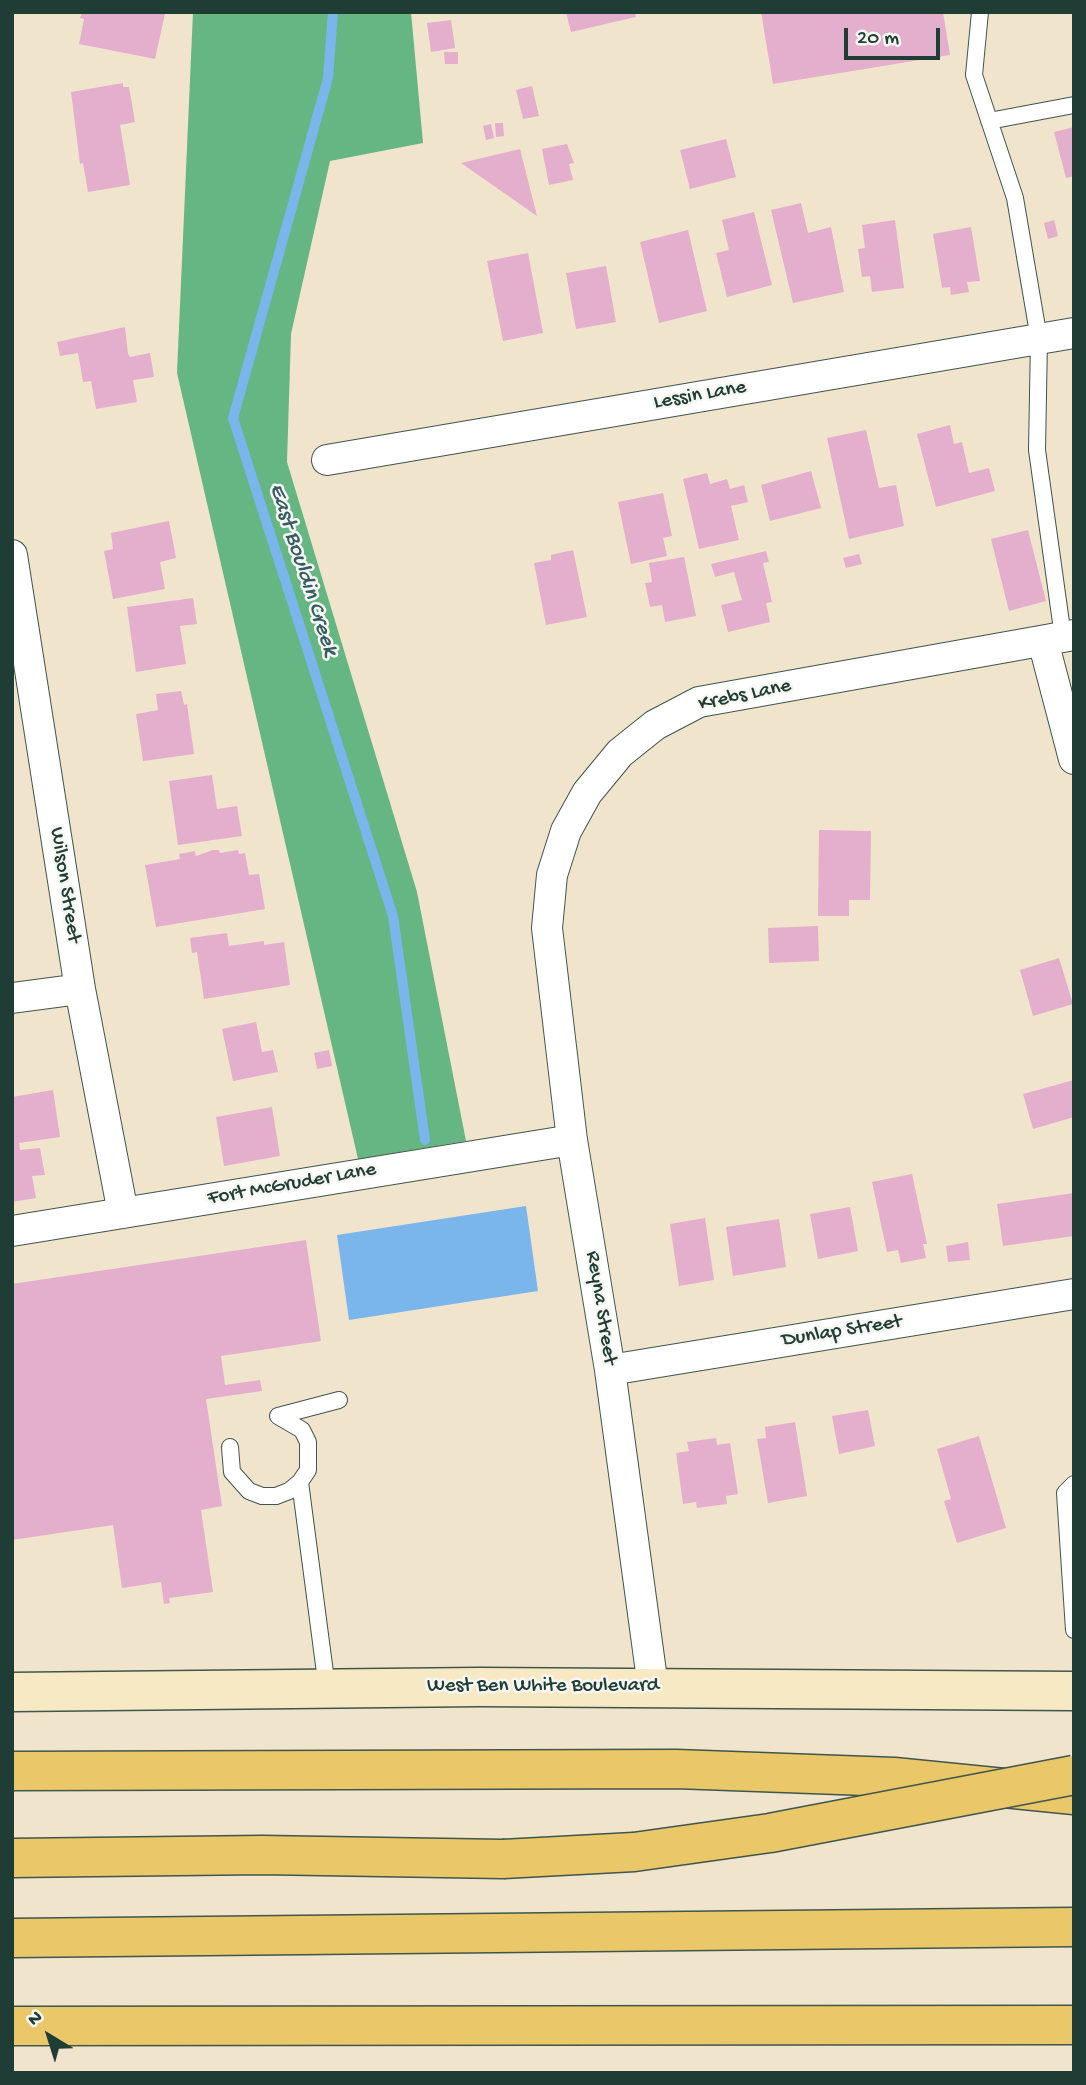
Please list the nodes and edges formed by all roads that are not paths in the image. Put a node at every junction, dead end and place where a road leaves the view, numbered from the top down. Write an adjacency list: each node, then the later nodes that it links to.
1 (980, 12): 3 (lane)
2 (1074, 105): 3 (lane)
3 (989, 121): 5 (lane)
4 (1074, 333): 5 (street, Lessin Lane)
5 (1039, 339): 6 (street, Lessin Lane); 8 (lane)
6 (327, 460)
7 (12, 555): 11 (street, Wilson Street)
8 (1060, 638): 9 (street); 10 (street, Krebs Lane)
9 (1074, 759)
10 (547, 929): 13 (street, Reyna Street)
11 (80, 989): 12 (street); 14 (street, Wilson Street)
12 (12, 998)
13 (572, 1140): 14 (street, Fort McGruder Lane); 17 (street, Reyna Street)
14 (123, 1213): 15 (street, Fort McGruder Lane)
15 (12, 1231)
16 (1074, 1294): 17 (street, Dunlap Street)
17 (610, 1370): 23 (street, Reyna Street)
18 (339, 1400): 20 (lane)
19 (230, 1447): 20 (lane)
20 (300, 1482): 24 (lane)
21 (1074, 1484): 22 (lane)
22 (1074, 1630)
23 (653, 1687): 24 (main road, West Ben White Boulevard); 25 (main road, West Ben White Boulevard)
24 (327, 1688): 26 (main road, West Ben White Boulevard)
25 (1074, 1691)
26 (12, 1692)
27 (12, 1771): 29 (highway)
28 (1074, 1776): 30 (highway, bridge)
29 (1074, 1795)
30 (12, 1858)
31 (1074, 1927): 32 (highway)
32 (12, 1938)
33 (1074, 2025): 34 (highway)
34 (12, 2026)

